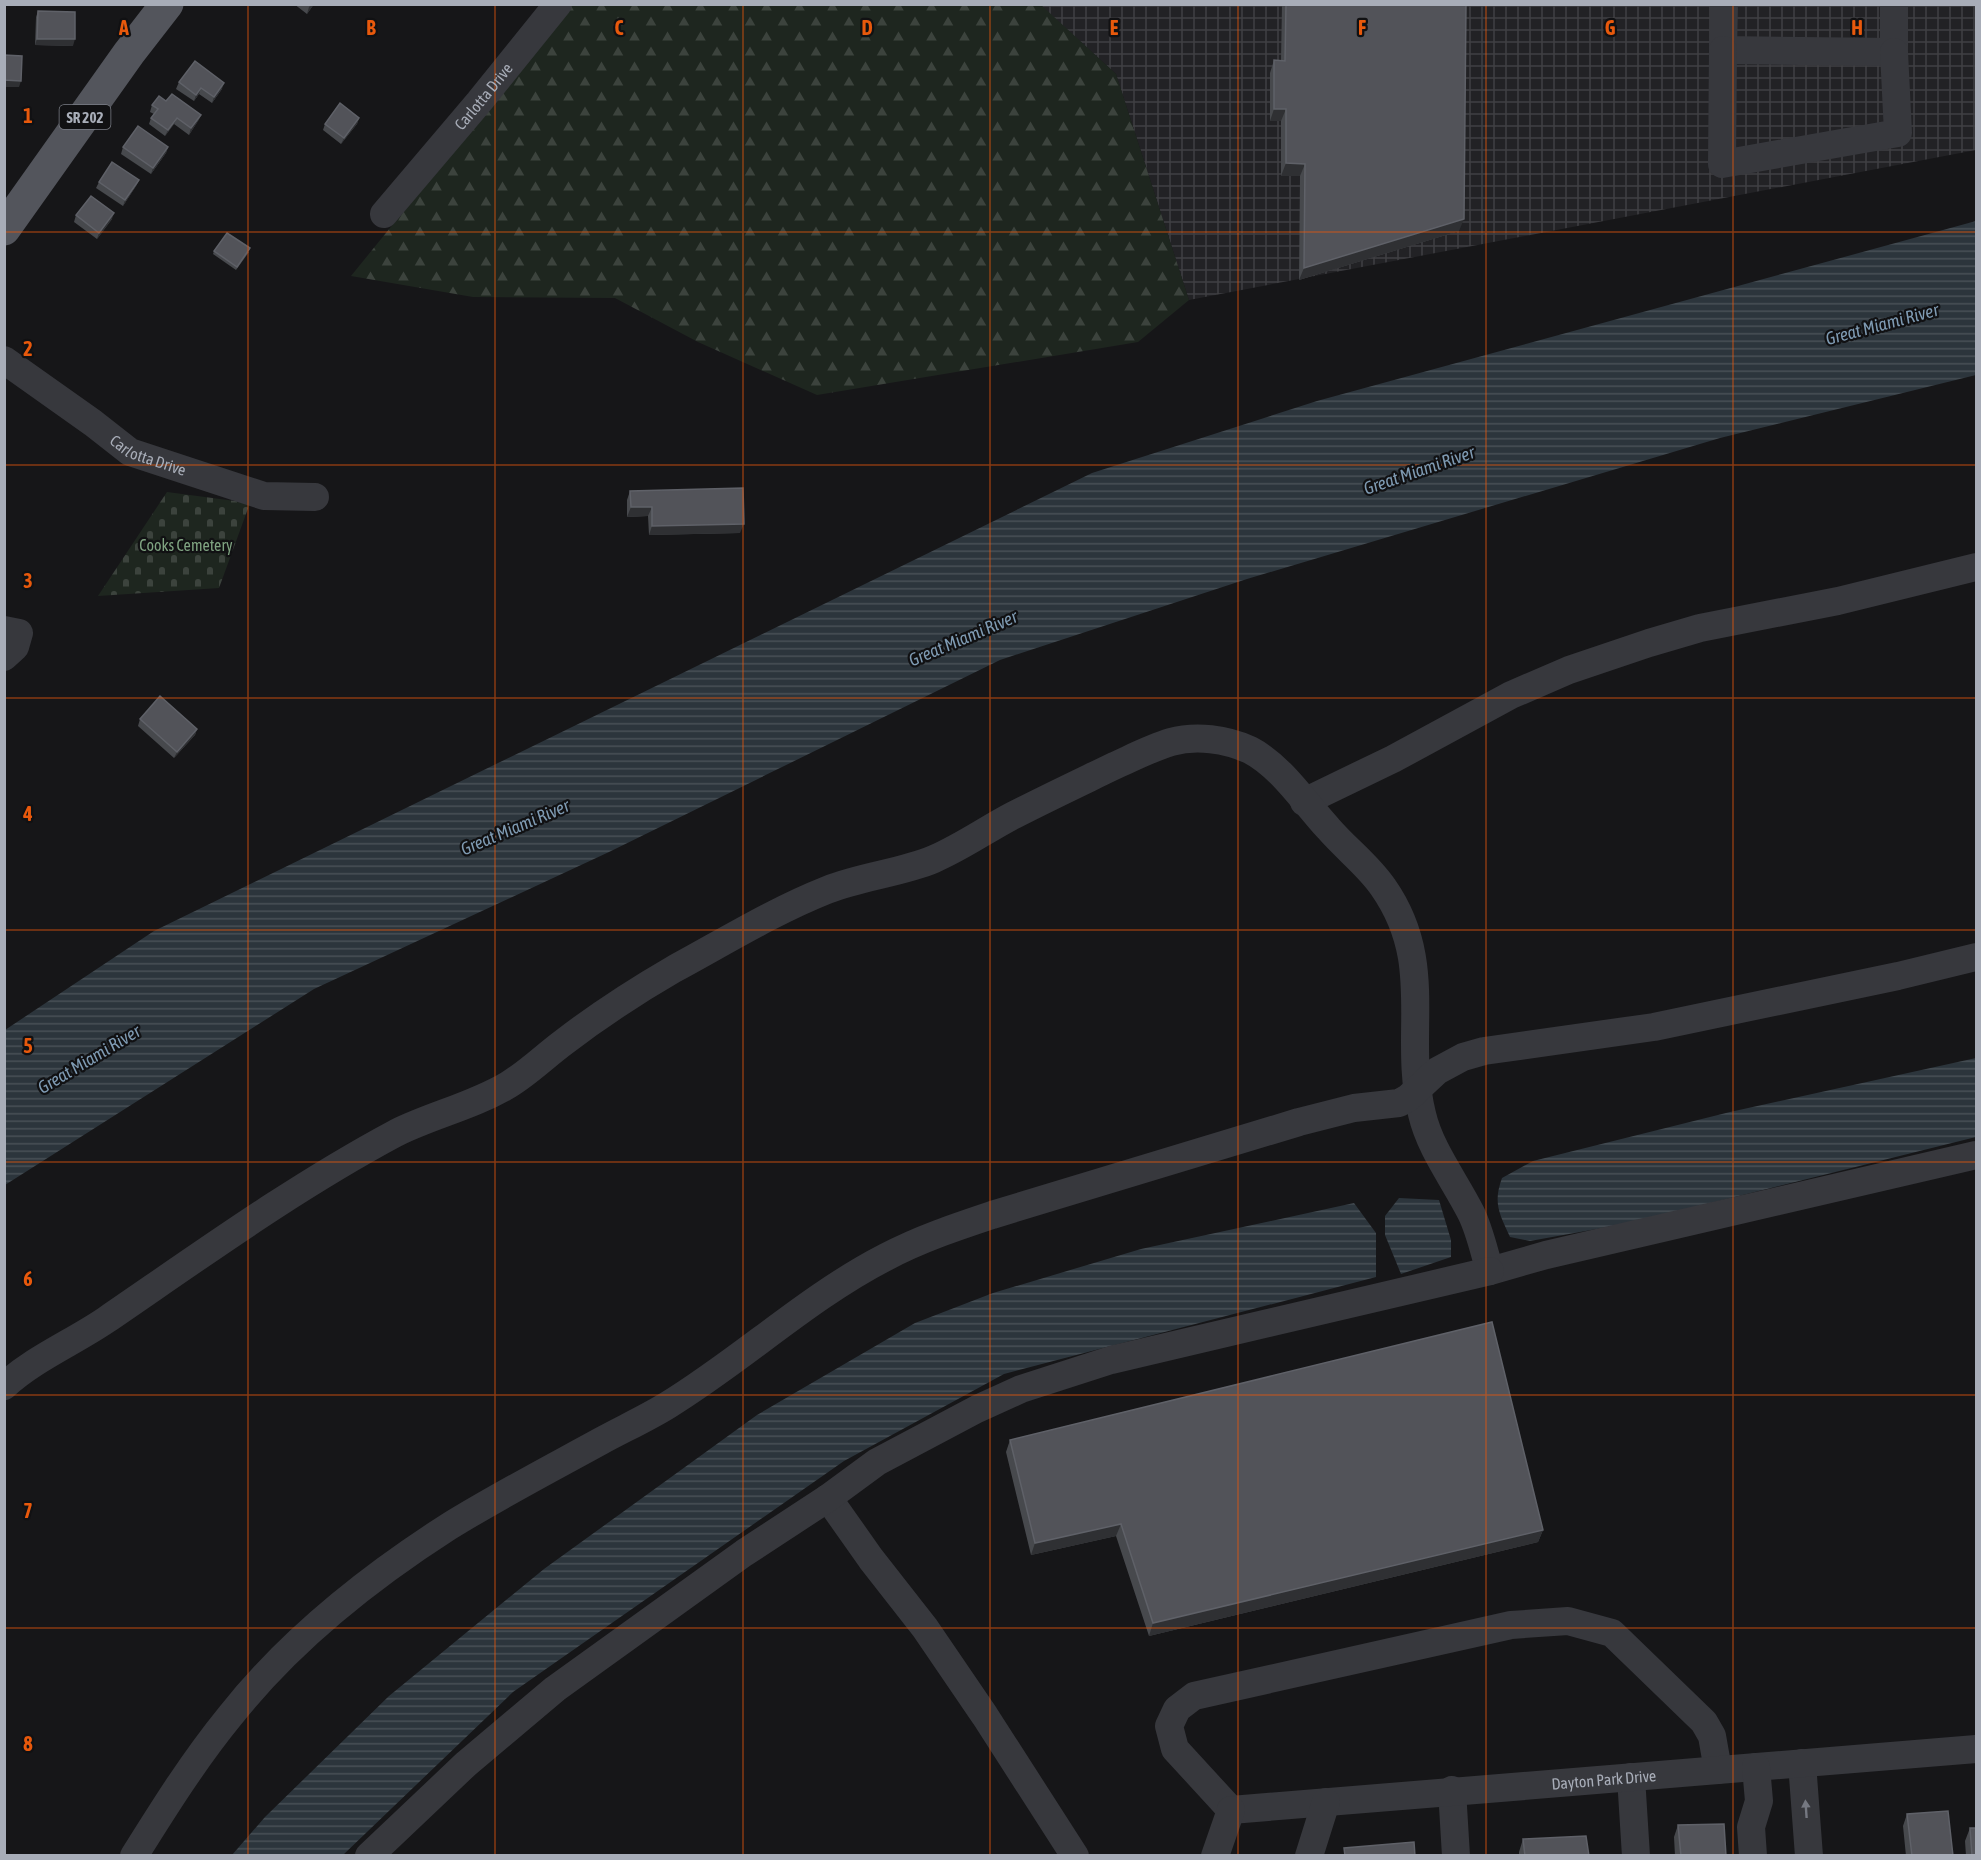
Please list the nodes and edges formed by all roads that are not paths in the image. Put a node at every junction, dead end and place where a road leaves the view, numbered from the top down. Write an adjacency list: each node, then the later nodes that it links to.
1 (166, 4): 8 (main road, SR 202)
2 (558, 4): 7 (street, Carlotta Drive)
3 (1724, 4): 5 (street)
4 (1894, 4): 6 (street)
5 (1723, 50): 6 (street); 6 (street)
6 (1894, 52)
7 (384, 214)
8 (4, 229)
9 (4, 360): 10 (street, Carlotta Drive)
10 (315, 497)
11 (1977, 567): 14 (street)
12 (4, 630): 13 (street)
13 (4, 657)
14 (1305, 802): 16 (street); 19 (street)
15 (1977, 957): 16 (street)
16 (1417, 1089): 18 (street); 29 (street)
17 (1977, 1155): 18 (street)
18 (1490, 1271): 20 (street)
19 (4, 1386)
20 (828, 1498): 30 (street); 31 (street)
21 (1977, 1749): 22 (street, Dayton Park Drive)
22 (1802, 1763): 23 (street, Dayton Park Drive); 37 (street, one-way to 22)
23 (1756, 1767): 24 (street, Dayton Park Drive); 36 (street)
24 (1718, 1770): 25 (street, Dayton Park Drive); 28 (street)
25 (1631, 1777): 26 (street, Dayton Park Drive); 35 (street)
26 (1452, 1790): 27 (street, Dayton Park Drive); 34 (street)
27 (1326, 1802): 28 (street, Dayton Park Drive); 33 (street)
28 (1231, 1810): 32 (street)
29 (134, 1856)
30 (369, 1856)
31 (1074, 1856)
32 (1215, 1856)
33 (1309, 1856)
34 (1456, 1856)
35 (1636, 1856)
36 (1753, 1856)
37 (1809, 1856)

